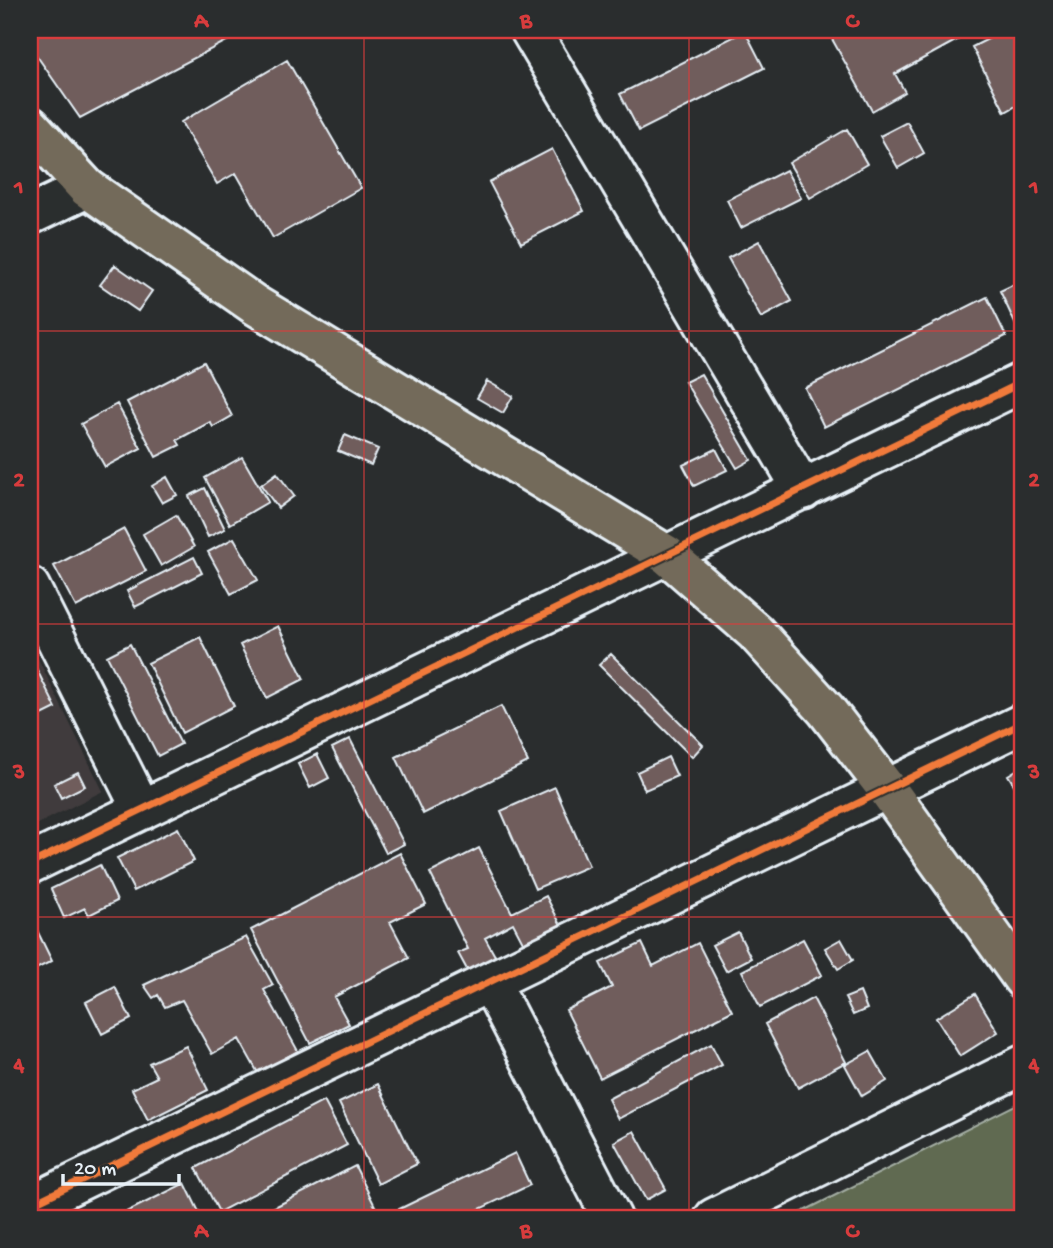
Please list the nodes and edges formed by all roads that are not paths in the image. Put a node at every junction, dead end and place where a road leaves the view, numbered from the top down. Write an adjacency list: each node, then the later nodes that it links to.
1 (530, 30): 6 (street)
2 (30, 126): 3 (main road)
3 (87, 188): 4 (street); 7 (main road)
4 (30, 215)
5 (1023, 382): 6 (street)
6 (803, 490): 7 (street)
7 (667, 555): 10 (main road); 11 (street)
8 (30, 587): 11 (street)
9 (1023, 723): 10 (street)
10 (887, 789): 13 (main road); 14 (street)
11 (142, 810): 12 (street)
12 (30, 864)
13 (1023, 979)
14 (490, 982): 16 (street); 17 (street)
15 (1023, 1065): 18 (street)
16 (30, 1205)
17 (612, 1218)
18 (714, 1218)

